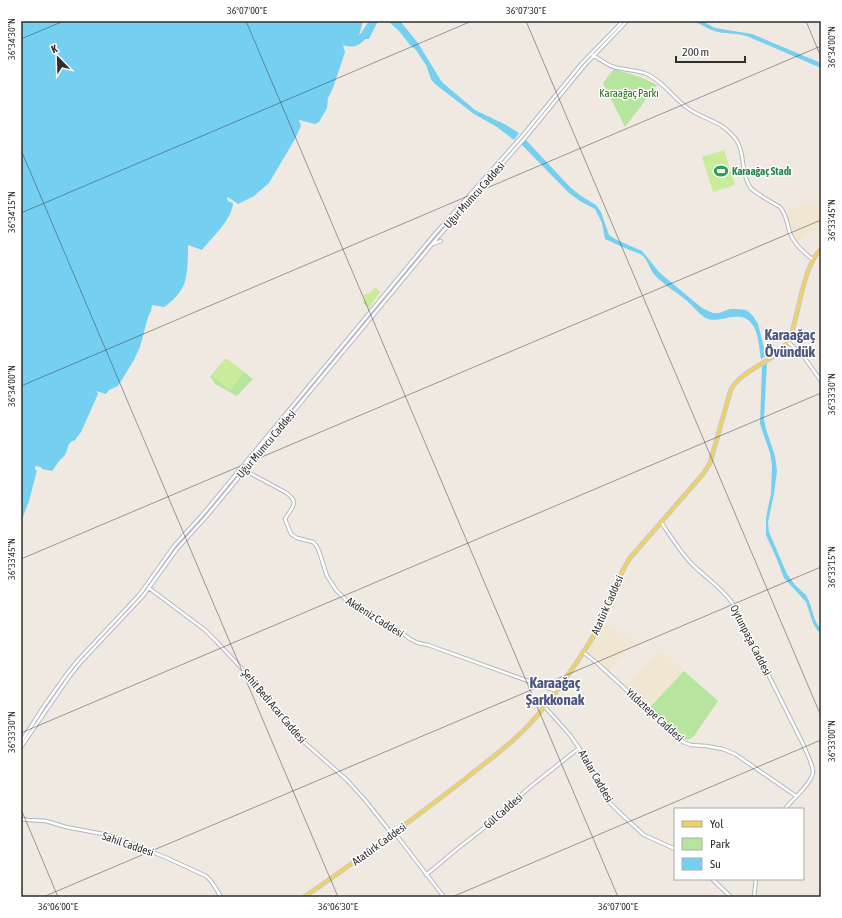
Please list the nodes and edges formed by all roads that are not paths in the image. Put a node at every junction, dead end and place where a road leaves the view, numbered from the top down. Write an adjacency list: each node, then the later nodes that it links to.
1 (623, 21): 3 (street)
2 (627, 21): 3 (street)
3 (592, 54): 4 (street); 8 (street)
4 (518, 144): 6 (street, Uğur Mumcu Caddesi); 9 (street, Uğur Mumcu Caddesi)
5 (441, 241): 6 (street)
6 (430, 245): 9 (street, Uğur Mumcu Caddesi)
7 (821, 249): 8 (main road, Atatürk Caddesi)
8 (812, 260): 10 (main road, Atatürk Caddesi)
9 (395, 285): 12 (street, Uğur Mumcu Caddesi)
10 (788, 342): 11 (street); 13 (main road, Atatürk Caddesi)
11 (821, 381)
12 (243, 469): 14 (street, Uğur Mumcu Caddesi); 17 (street, Akdeniz Caddesi)
13 (661, 522): 16 (main road, Atatürk Caddesi); 22 (street, Oytunpaşa Caddesi)
14 (189, 532): 15 (street, Uğur Mumcu Caddesi); 19 (street, Uğur Mumcu Caddesi)
15 (149, 588): 20 (street, Uğur Mumcu Caddesi); 25 (street, Şehit Bedi Acar Caddesi)
16 (583, 652): 17 (main road, Atatürk Caddesi); 22 (street, Yıldıztepe Caddesi)
17 (556, 691): 18 (main road, Atatürk Caddesi)
18 (545, 707): 21 (street, Atalar Caddesi); 25 (main road, Atatürk Caddesi)
19 (21, 742)
20 (21, 747)
21 (580, 748): 26 (street, Atalar Caddesi); 27 (street, Gül Caddesi)
22 (796, 796): 23 (street)
23 (786, 808)
24 (21, 819): 30 (street, Sahil Caddesi)
25 (393, 833): 27 (street, Şehit Bedi Acar Caddesi); 31 (main road, Atatürk Caddesi)
26 (674, 848)
27 (426, 875): 32 (street, Şehit Bedi Acar Caddesi)
28 (713, 880): 33 (street)
29 (756, 880): 34 (street)
30 (221, 897)
31 (304, 897)
32 (444, 897)
33 (730, 897)
34 (754, 897)

